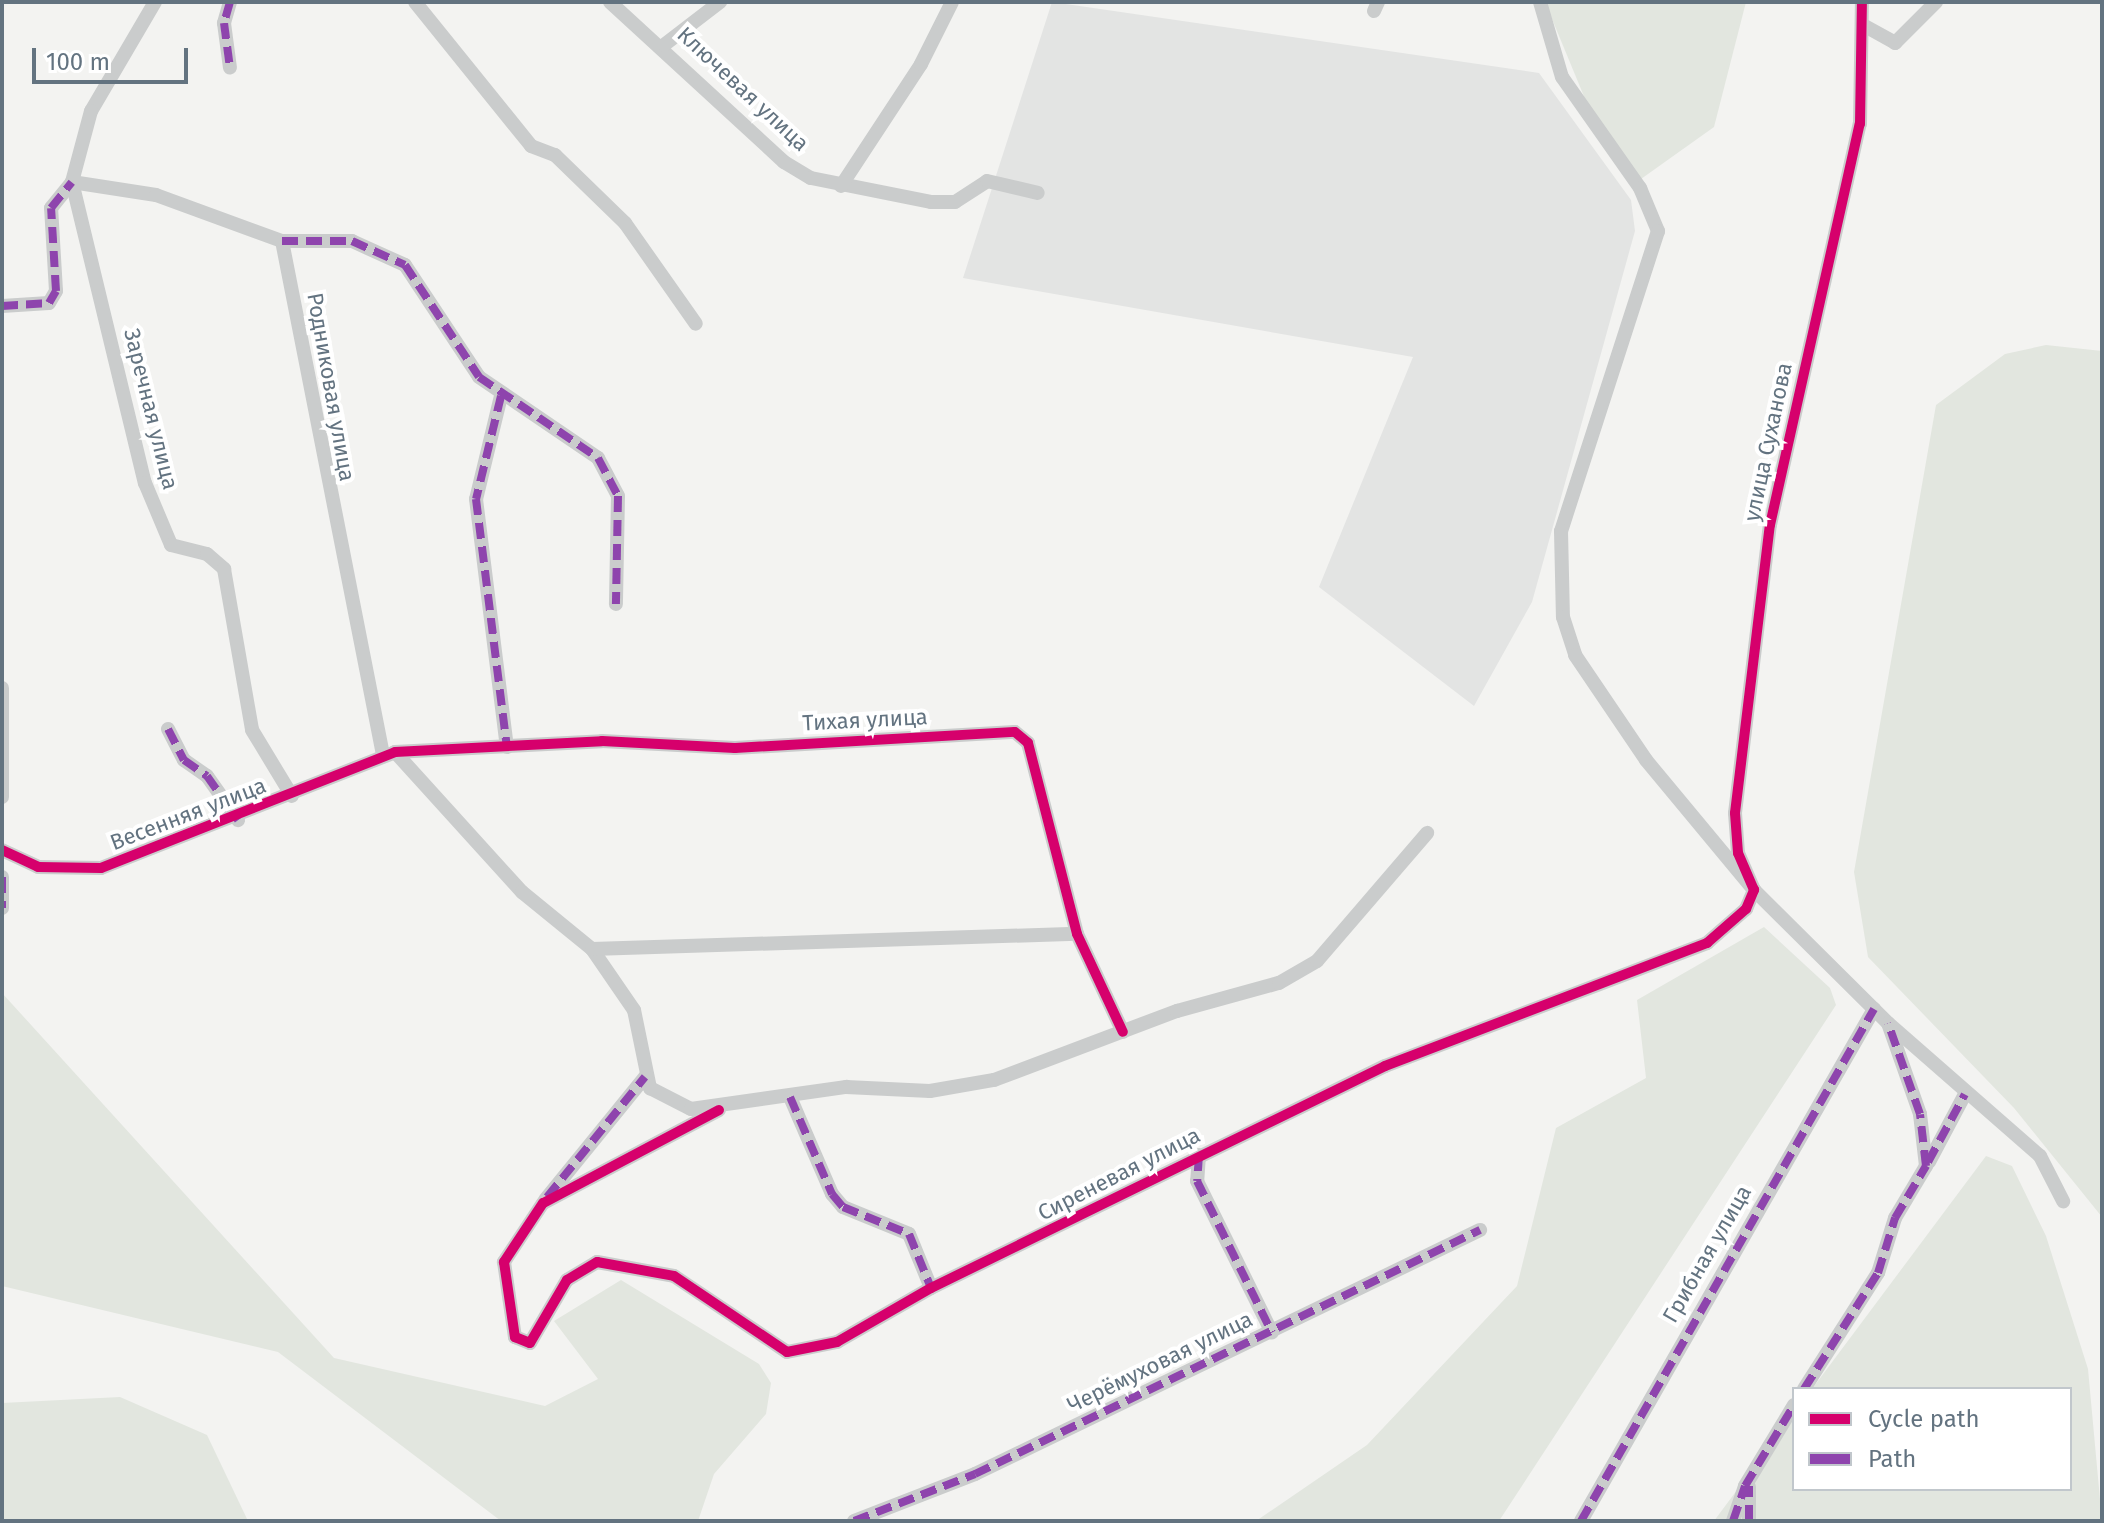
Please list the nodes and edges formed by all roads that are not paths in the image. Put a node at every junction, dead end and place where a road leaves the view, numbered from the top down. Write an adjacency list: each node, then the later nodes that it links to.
1 (155, 2): 13 (street, Заречная улица)
2 (230, 2): 12 (street)
3 (415, 2): 18 (street)
4 (610, 2): 11 (street, Ключевая улица)
5 (720, 2): 11 (street)
6 (952, 2): 14 (street)
7 (1540, 2): 31 (street)
8 (1862, 2): 10 (street, улица Суханова)
9 (1936, 2): 10 (street)
10 (1863, 25): 31 (street, улица Суханова)
11 (664, 45): 14 (street, Ключевая улица)
12 (230, 68)
13 (72, 182): 16 (street); 17 (street); 25 (street, Заречная улица)
14 (841, 186): 15 (street, Ключевая улица)
15 (1038, 193)
16 (282, 241): 19 (street); 24 (street, Родниковая улица)
17 (2, 306)
18 (696, 324)
19 (501, 396): 20 (street); 23 (street)
20 (616, 604)
21 (2, 688): 26 (street)
22 (168, 729): 27 (street)
23 (507, 747): 24 (street, Тихая улица); 33 (street, Тихая улица)
24 (389, 754): 25 (street, Весенняя улица); 34 (street)
25 (292, 796): 27 (street, Весенняя улица)
26 (2, 797)
27 (238, 820): 29 (street, Весенняя улица)
28 (1427, 833): 37 (street)
29 (2, 850)
30 (2, 877): 32 (street)
31 (1754, 890): 35 (street); 42 (street, Сиреневая улица)
32 (2, 908)
33 (1077, 934): 34 (street); 37 (street, Тихая улица)
34 (592, 949): 38 (street)
35 (1874, 1009): 36 (street); 53 (street, Грибная улица)
36 (1888, 1023): 39 (street); 43 (street)
37 (1123, 1032): 40 (street)
38 (645, 1077): 41 (street); 45 (street)
39 (1965, 1094): 43 (street); 44 (street)
40 (790, 1097): 41 (street); 47 (street)
41 (719, 1110): 45 (street)
42 (1199, 1155): 47 (street, Сиреневая улица); 48 (street)
43 (1926, 1166): 49 (street)
44 (2063, 1201)
45 (543, 1203): 47 (street, Сиреневая улица)
46 (1480, 1230): 48 (street, Черёмуховая улица)
47 (931, 1288)
48 (1272, 1333): 52 (street, Черёмуховая улица)
49 (1805, 1387)
50 (1792, 1408): 51 (street)
51 (1750, 1478): 54 (street); 55 (street)
52 (854, 1521)
53 (1581, 1521)
54 (1733, 1521)
55 (1749, 1521)

